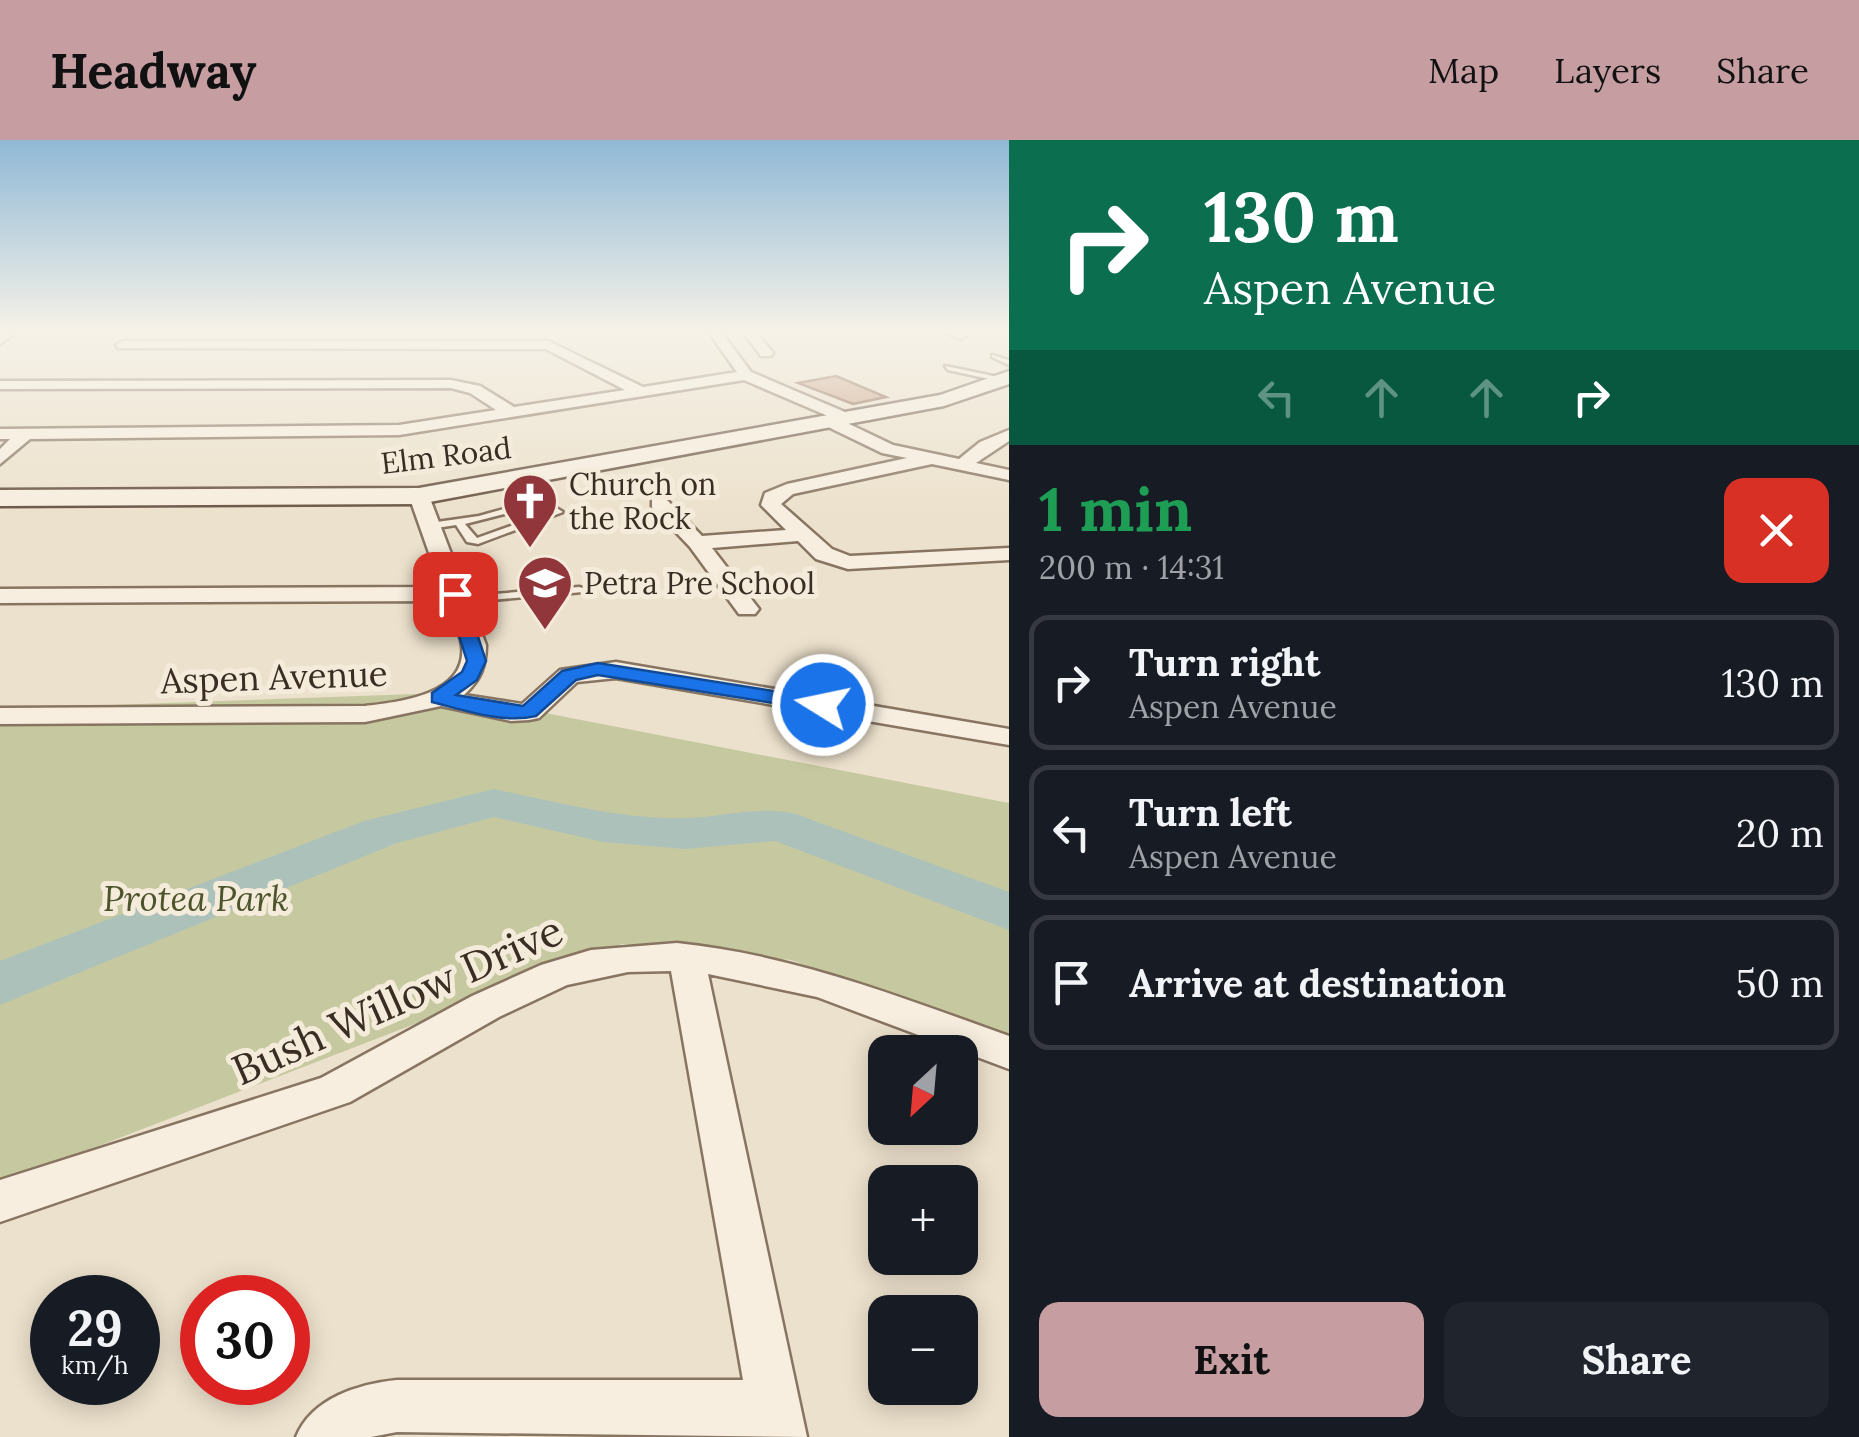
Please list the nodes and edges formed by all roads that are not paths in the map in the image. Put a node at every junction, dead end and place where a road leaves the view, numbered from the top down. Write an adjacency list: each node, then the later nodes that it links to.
1 (481, 394): 5 (street)
2 (632, 394): 5 (street)
3 (784, 394): 6 (street)
4 (965, 394): 6 (street, Elm Road)
5 (512, 414): 8 (street)
6 (837, 419): 11 (street); 14 (street, Elm Road)
7 (0, 434): 8 (street)
8 (25, 434): 10 (street)
9 (1009, 435): 12 (street)
10 (0, 458)
11 (929, 459): 12 (street); 19 (street)
12 (960, 466): 13 (street)
13 (1009, 475)
14 (420, 496): 15 (street, Elm Road); 18 (street, Aspen Avenue)
15 (0, 498)
16 (659, 503): 20 (street)
17 (459, 522): 17 (lane); 18 (lane)
18 (430, 526): 26 (street, Aspen Avenue)
19 (801, 536): 20 (street); 21 (street)
20 (696, 544): 27 (street)
21 (1009, 554)
22 (1009, 570): 23 (street)
23 (862, 582)
24 (579, 590): 26 (lane)
25 (0, 596): 26 (street)
26 (456, 597): 28 (street, Aspen Avenue)
27 (747, 609)
28 (440, 698): 29 (street, Aspen Avenue); 30 (street)
29 (0, 716)
30 (1009, 737)
31 (687, 959): 32 (street, Bush Willow Drive); 33 (street, Bush Willow Drive); 34 (street)
32 (1009, 1053)
33 (0, 1200)
34 (778, 1422): 35 (street)
35 (324, 1437)

